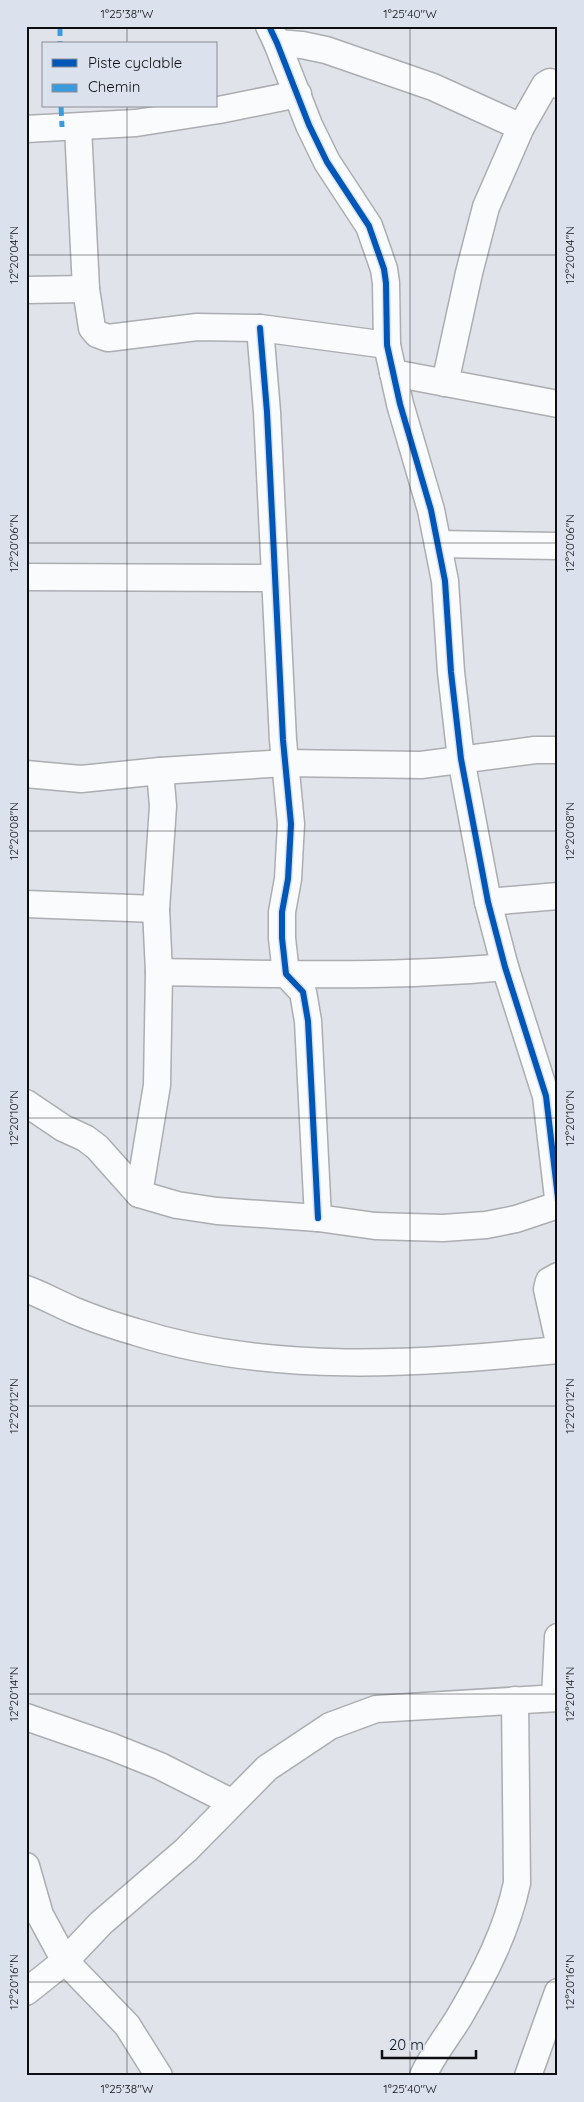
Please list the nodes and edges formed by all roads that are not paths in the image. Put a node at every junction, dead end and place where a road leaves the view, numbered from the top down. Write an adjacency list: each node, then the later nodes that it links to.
1 (289, 35): 3 (street); 5 (street)
2 (558, 84): 5 (street)
3 (298, 94): 4 (street); 10 (street)
4 (78, 127): 6 (street); 7 (street)
5 (521, 127): 12 (street)
6 (26, 130)
7 (86, 289): 8 (street); 9 (street)
8 (26, 290)
9 (260, 328): 10 (street); 17 (street)
10 (387, 345): 11 (street)
11 (393, 373): 12 (street); 14 (street)
12 (445, 383): 13 (street)
13 (558, 404)
14 (438, 544): 15 (street); 19 (street)
15 (558, 546)
16 (26, 577): 17 (street)
17 (275, 578): 20 (street)
18 (558, 750): 19 (street)
19 (461, 760): 20 (street); 24 (street)
20 (285, 763): 21 (street); 29 (street)
21 (160, 771): 22 (street); 26 (street)
22 (26, 774)
23 (558, 896): 24 (street)
24 (488, 902): 27 (street)
25 (26, 904): 26 (street)
26 (156, 909): 28 (street)
27 (505, 967): 29 (street); 30 (street)
28 (159, 972): 29 (street); 32 (street)
29 (286, 974): 35 (street)
30 (552, 1092): 33 (street)
31 (26, 1103): 32 (street)
32 (139, 1194): 35 (street)
33 (558, 1198)
34 (558, 1205): 35 (street)
35 (318, 1218)
36 (558, 1276): 38 (street)
37 (26, 1289): 39 (street)
38 (558, 1338)
39 (558, 1350)
40 (558, 1637): 41 (street)
41 (556, 1698): 42 (street)
42 (514, 1700): 44 (street); 50 (street)
43 (27, 1723): 44 (street)
44 (231, 1802): 46 (street)
45 (28, 1881): 46 (street)
46 (65, 1961): 47 (street); 49 (street)
47 (26, 1992)
48 (558, 1992): 51 (street)
49 (159, 2076)
50 (423, 2076)
51 (528, 2076)

